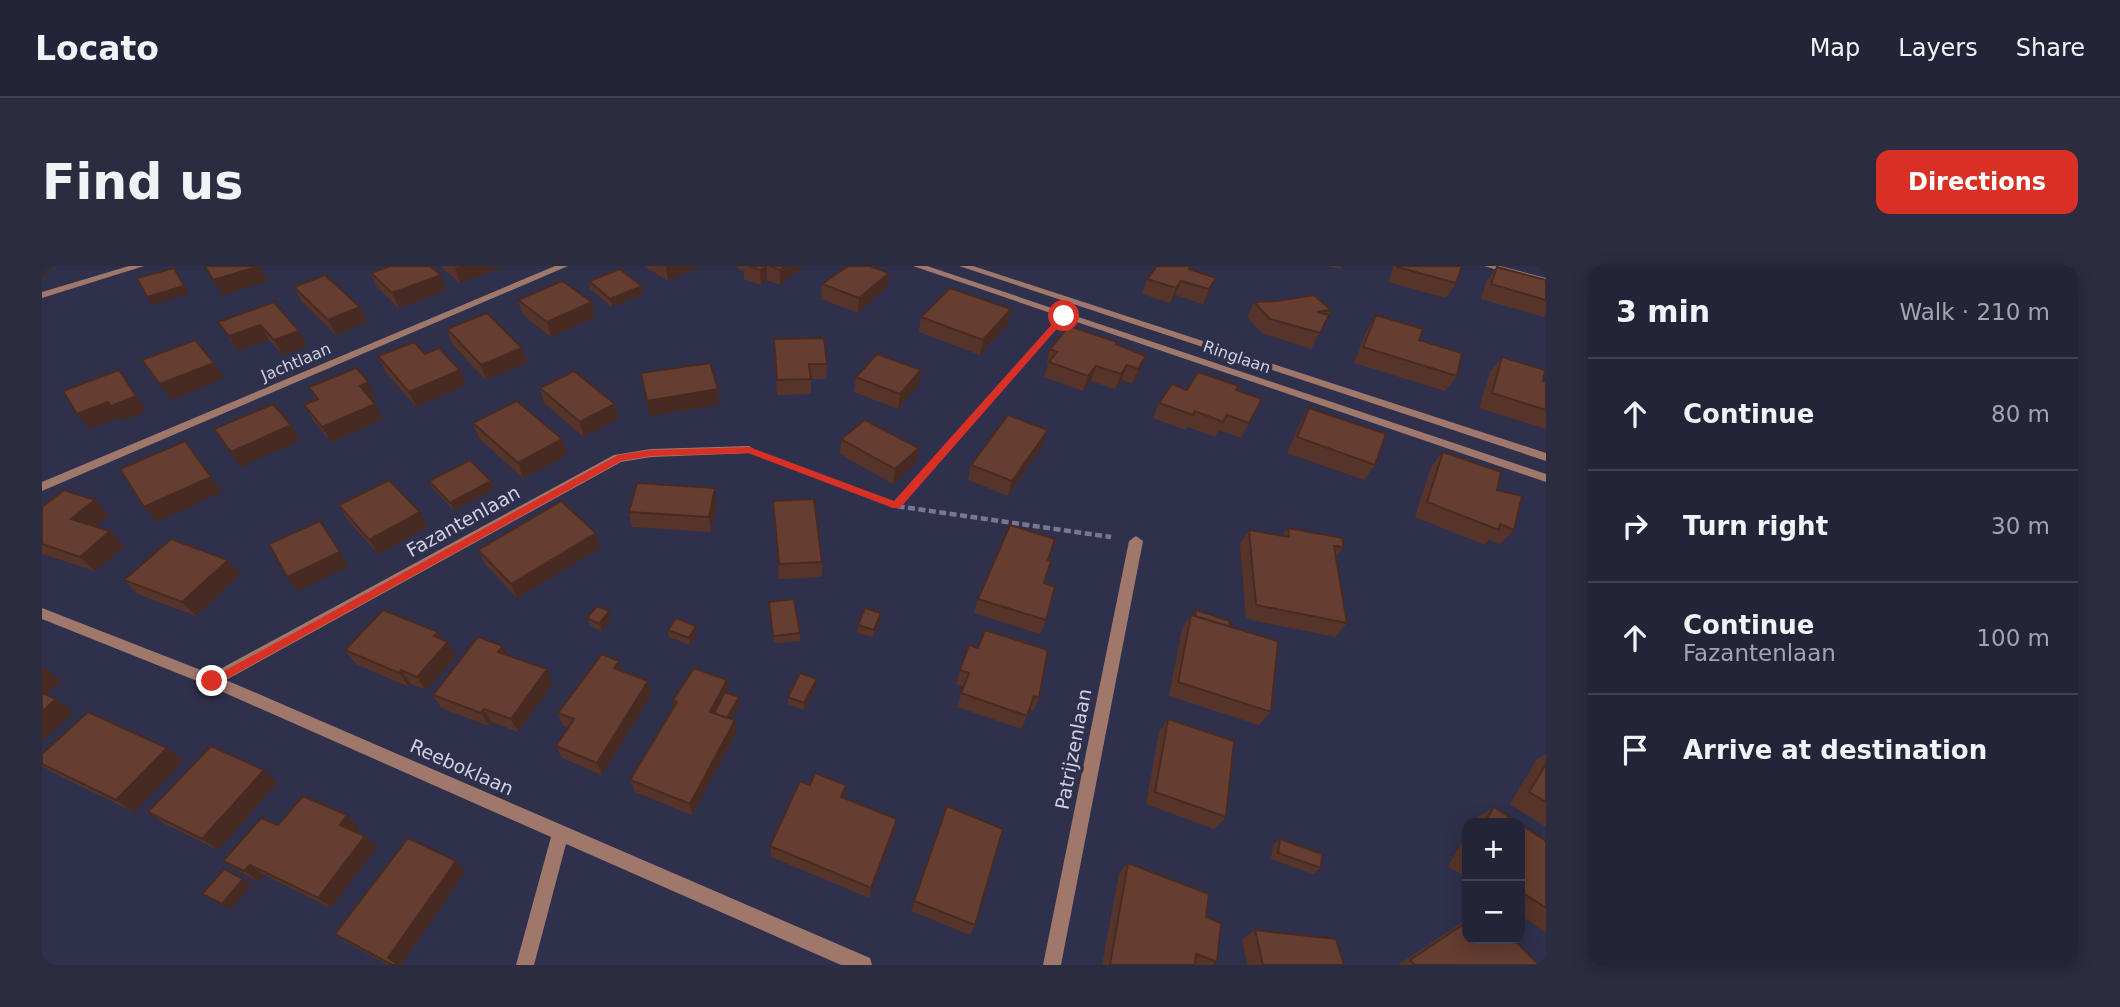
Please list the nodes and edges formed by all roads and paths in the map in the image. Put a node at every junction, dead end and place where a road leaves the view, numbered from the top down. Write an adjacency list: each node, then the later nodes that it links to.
1 (139, 266): 7 (street)
2 (563, 266): 12 (street, Jachtlaan)
3 (918, 266): 8 (street, Ringlaan)
4 (964, 266): 10 (street, Ringlaan)
5 (1489, 266): 6 (street)
6 (1546, 281)
7 (42, 295)
8 (1064, 316): 11 (street, Ringlaan); 13 (path)
9 (749, 450): 13 (path); 16 (street, Fazantenlaan)
10 (1546, 457)
11 (1546, 478)
12 (42, 488)
13 (896, 506): 14 (path)
14 (1136, 541): 20 (street, Patrijzenlaan)
15 (42, 613): 16 (street, Reeboklaan)
16 (212, 681): 17 (street, Reeboklaan)
17 (560, 833): 18 (street); 19 (street, Reeboklaan)
18 (525, 965)
19 (863, 965)
20 (1052, 965)

